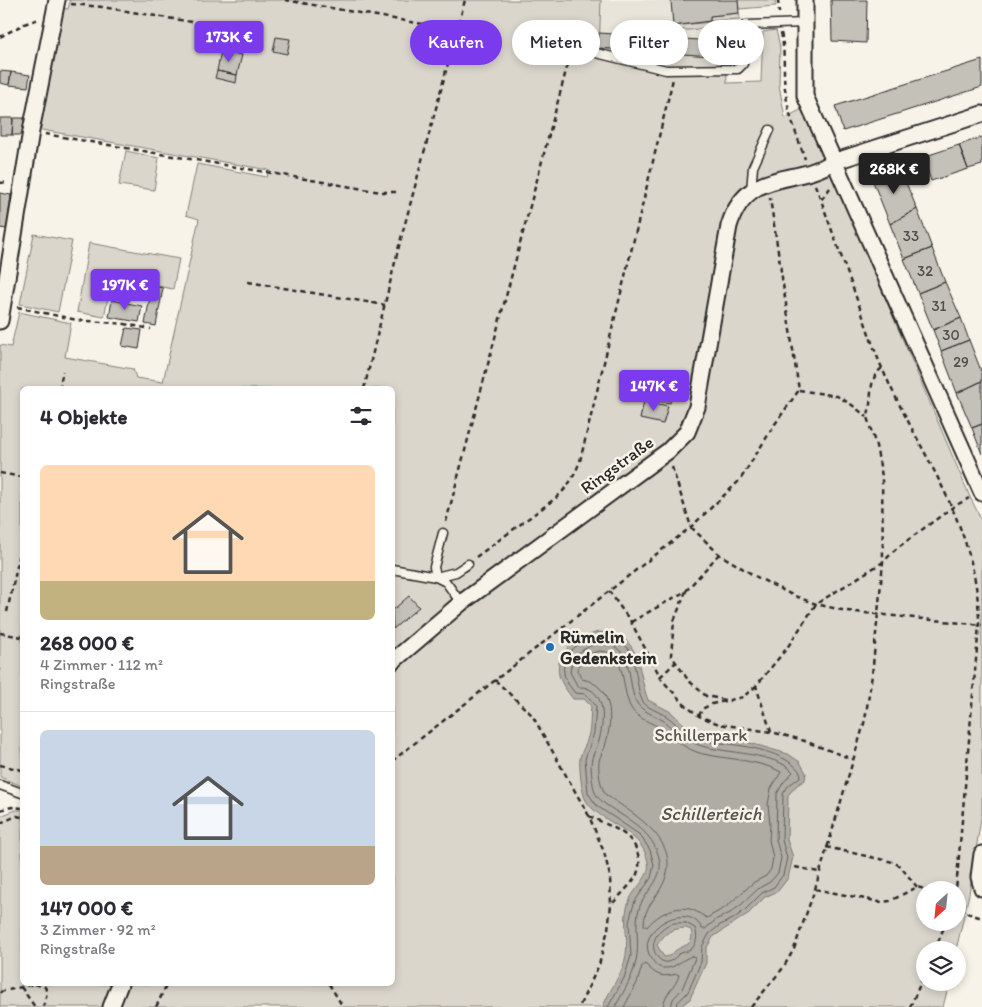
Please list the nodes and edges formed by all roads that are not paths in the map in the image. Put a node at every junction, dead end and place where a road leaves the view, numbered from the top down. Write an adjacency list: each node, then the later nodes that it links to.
1 (805, 0): 3 (street)
2 (56, 7): 9 (street)
3 (805, 23): 4 (lane); 7 (street)
4 (600, 54)
5 (982, 114): 7 (street, Ringstraße)
6 (770, 130): 8 (lane)
7 (833, 162): 8 (street, Ringstraße); 10 (street)
8 (751, 191): 15 (street, Ringstraße)
9 (0, 321)
10 (982, 491)
11 (443, 533): 14 (lane)
12 (468, 564): 14 (lane)
13 (395, 570): 14 (lane)
14 (436, 577): 15 (lane)
15 (461, 604): 16 (street, Ringstraße)
16 (395, 659)
17 (0, 785): 18 (lane)
18 (20, 792)
19 (982, 854): 20 (street)
20 (982, 888)
21 (119, 986): 22 (street)
22 (111, 1007)

